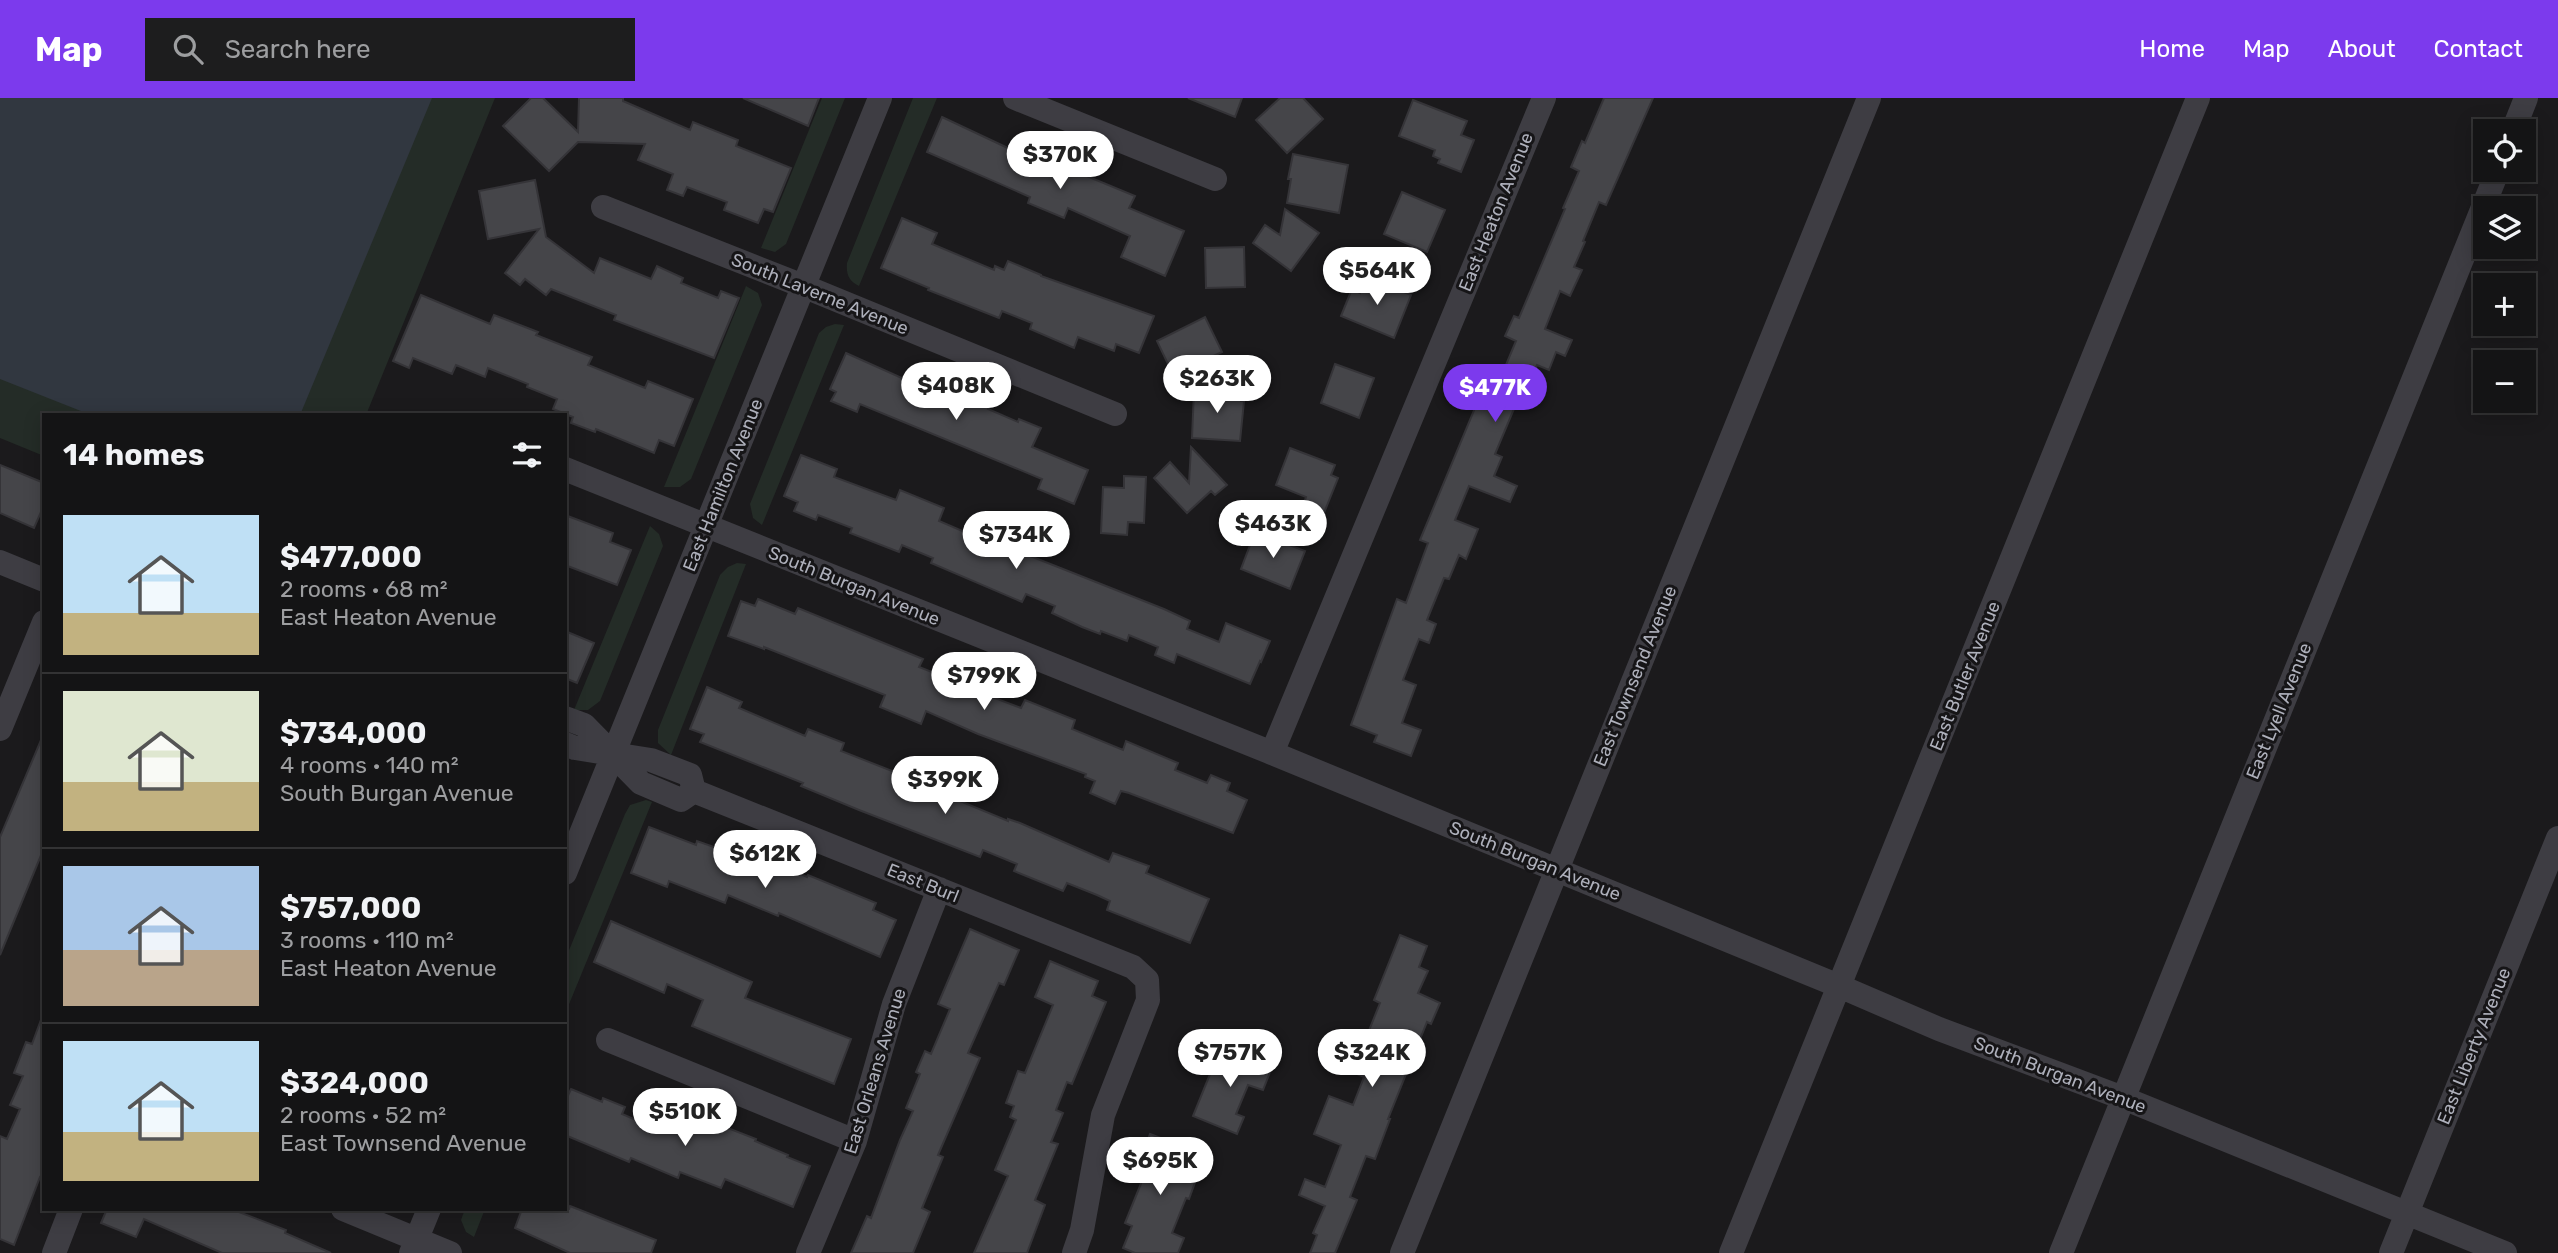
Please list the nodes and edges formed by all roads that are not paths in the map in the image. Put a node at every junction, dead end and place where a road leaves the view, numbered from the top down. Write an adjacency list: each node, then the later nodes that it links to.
1 (880, 98): 11 (street, East Hamilton Avenue)
2 (1015, 98): 8 (street)
3 (1544, 98): 21 (street, East Heaton Avenue)
4 (1869, 98): 25 (street, East Townsend Avenue)
5 (2198, 98): 27 (street, East Butler Avenue)
6 (2526, 98): 7 (street)
7 (2518, 119)
8 (1214, 179)
9 (2493, 182): 29 (street, East Lyell Avenue)
10 (603, 207): 11 (street, South Laverne Avenue)
11 (803, 286): 12 (street, South Laverne Avenue); 14 (street, East Hamilton Avenue)
12 (1115, 414)
13 (567, 470): 14 (street, South Burgan Avenue)
14 (706, 526): 21 (street, South Burgan Avenue); 22 (street, East Hamilton Avenue)
15 (0, 562): 16 (street)
16 (42, 579)
17 (42, 627): 19 (street)
18 (567, 719): 22 (street)
19 (0, 729)
20 (567, 745): 22 (street, East Burl)
21 (1272, 753): 25 (street, South Burgan Avenue)
22 (614, 754): 24 (street, East Hamilton Avenue); 26 (street, East Burl)
23 (2558, 838): 34 (street, East Liberty Avenue)
24 (567, 868)
25 (1557, 870): 27 (street, South Burgan Avenue); 40 (street, East Townsend Avenue)
26 (939, 889): 30 (street, East Orleans Avenue); 39 (street, East Burl)
27 (1839, 986): 29 (street, South Burgan Avenue); 41 (street, East Butler Avenue)
28 (608, 1040): 30 (street)
29 (2123, 1098): 34 (street, South Burgan Avenue); 42 (street, East Lyell Avenue)
30 (855, 1141): 38 (street, East Orleans Avenue)
31 (70, 1211): 36 (street)
32 (347, 1211): 35 (street)
33 (428, 1211): 35 (street)
34 (2407, 1213): 43 (street, East Liberty Avenue); 44 (street, South Burgan Avenue)
35 (414, 1246): 37 (street)
36 (54, 1253)
37 (450, 1253)
38 (808, 1253)
39 (1074, 1253)
40 (1402, 1253)
41 (1731, 1253)
42 (2061, 1253)
43 (2390, 1253)
44 (2505, 1253)

